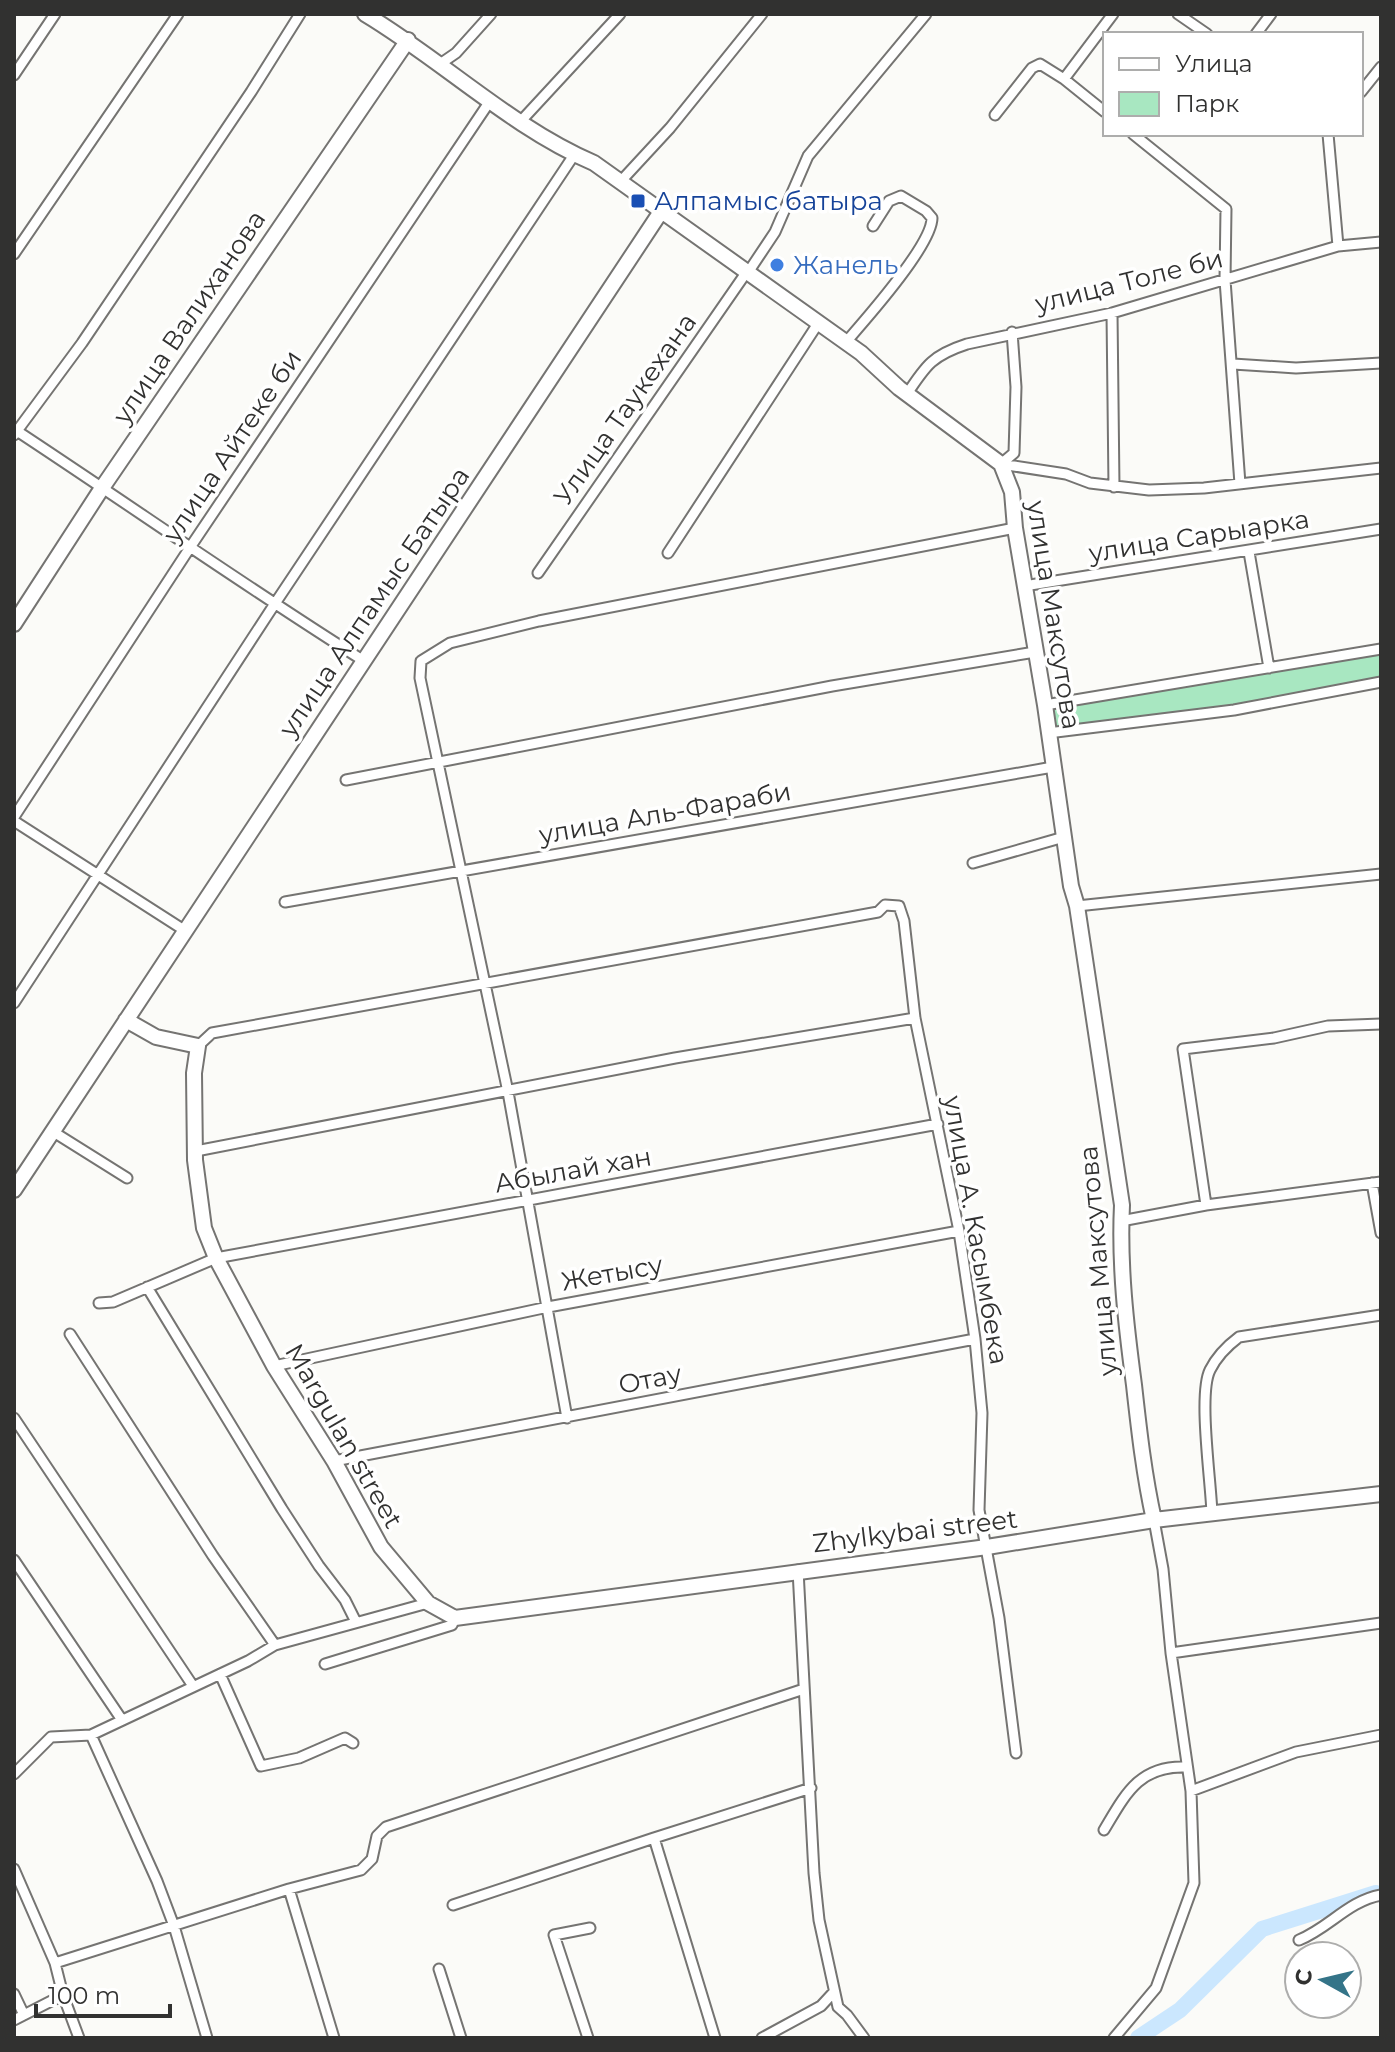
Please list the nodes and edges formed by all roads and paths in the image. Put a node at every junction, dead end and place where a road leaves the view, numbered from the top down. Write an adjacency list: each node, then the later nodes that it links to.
1 (55, 14): 17 (street)
2 (178, 14): 32 (street)
3 (300, 14): 42 (street)
4 (365, 14): 14 (street)
5 (491, 14): 15 (street)
6 (620, 14): 23 (street)
7 (762, 14): 27 (street)
8 (926, 14): 33 (street, Улица Таукехана)
9 (1113, 14): 18 (street)
10 (1178, 14): 12 (street)
11 (1271, 14): 13 (street)
12 (1204, 32)
13 (1258, 32)
14 (408, 40): 15 (street); 47 (street, улица Валиханова)
15 (440, 64): 20 (street)
16 (1381, 67): 19 (street)
17 (14, 75)
18 (1064, 79): 21 (street); 22 (street)
19 (1363, 90)
20 (490, 101): 23 (street); 50 (street, улица Айтеке би)
21 (1103, 110)
22 (995, 115)
23 (521, 121): 26 (street)
24 (1135, 136): 34 (street)
25 (1328, 136): 31 (street)
26 (574, 155): 27 (street); 55 (street)
27 (621, 181): 28 (street)
28 (662, 210): 33 (street); 59 (street, улица Алпамыс Батыра)
29 (873, 226): 38 (street)
30 (1381, 242): 31 (street, улица Толе би)
31 (1338, 246): 34 (street, улица Толе би)
32 (14, 254)
33 (748, 271): 36 (street); 53 (street, Улица Таукехана)
34 (1225, 280): 35 (street, улица Толе би); 40 (street)
35 (1112, 313): 37 (street, улица Толе би); 46 (street)
36 (819, 322): 38 (street); 52 (street)
37 (1012, 332): 41 (street, улица Толе би); 43 (street)
38 (846, 342): 41 (street)
39 (1381, 363): 40 (street)
40 (1233, 364): 45 (street)
41 (907, 394): 43 (street)
42 (15, 432): 47 (street)
43 (1001, 464): 46 (street); 48 (street, улица Максутова)
44 (1381, 468): 45 (street)
45 (1240, 484): 46 (street)
46 (1114, 487)
47 (102, 488): 50 (street); 56 (street, улица Валиханова)
48 (1015, 528): 54 (street, улица Максутова); 64 (street)
49 (1381, 529): 51 (street, улица Сарыарка)
50 (191, 546): 55 (street); 67 (street, улица Айтеке би)
51 (1249, 552): 54 (street, улица Сарыарка); 60 (street)
52 (668, 553)
53 (538, 573)
54 (1024, 586): 58 (street, улица Максутова)
55 (274, 605): 59 (street); 72 (street)
56 (14, 624)
57 (1381, 649): 60 (street)
58 (1035, 652): 62 (street, улица Максутова); 64 (street)
59 (364, 661): 75 (street, улица Алпамыс Батыра)
60 (1269, 668): 62 (street)
61 (1381, 682): 63 (street)
62 (1045, 705): 63 (street, улица Максутова)
63 (1048, 733): 65 (street, улица Максутова)
64 (439, 762): 66 (street); 70 (street)
65 (1053, 767): 68 (street, улица Максутова); 70 (street, улица Аль-Фараби)
66 (346, 780)
67 (14, 819): 72 (street)
68 (1064, 837): 69 (street); 74 (street, улица Максутова)
69 (973, 863)
70 (462, 871): 73 (street, улица Аль-Фараби); 76 (street)
71 (1381, 874): 74 (street)
72 (98, 876): 75 (street); 77 (street)
73 (285, 902)
74 (1077, 906): 91 (street, улица Максутова)
75 (184, 930): 79 (street, улица Алпамыс Батыра)
76 (486, 982): 78 (street, улица А. Касымбека); 81 (street); 82 (street)
77 (14, 1003)
78 (915, 1018): 82 (street); 83 (street, улица А. Касымбека)
79 (126, 1020): 81 (street); 84 (street, улица Алпамыс Батыра)
80 (1381, 1024): 90 (street)
81 (198, 1046): 85 (street, Margulan street)
82 (508, 1092): 85 (street); 89 (street)
83 (938, 1124): 89 (street, Абылай хан); 92 (street, улица А. Касымбека)
84 (52, 1131): 86 (street); 88 (street, улица Алпамыс Батыра)
85 (196, 1151): 94 (street, Margulan street)
86 (127, 1178)
87 (1376, 1183): 90 (street); 93 (street)
88 (14, 1190)
89 (528, 1200): 94 (street, Абылай хан); 97 (street)
90 (1206, 1205): 91 (street)
91 (1121, 1221): 107 (street, улица Максутова)
92 (959, 1231): 97 (street, Жетысу); 100 (street, улица А. Касымбека)
93 (1381, 1233)
94 (216, 1258): 95 (street, Абылай хан); 101 (street, Margulan street)
95 (147, 1287): 96 (street, Абылай хан); 113 (street)
96 (99, 1303)
97 (548, 1307): 101 (street, Жетысу); 103 (street)
98 (1381, 1315): 106 (street)
99 (70, 1334): 115 (street)
100 (975, 1339): 103 (street, Отау); 108 (street, улица А. Касымбека)
101 (274, 1366): 104 (street, Margulan street)
102 (14, 1418): 119 (street)
103 (567, 1418): 104 (street, Отау)
104 (334, 1461): 111 (street, Margulan street)
105 (1381, 1494): 106 (street, Zhylkybai street)
106 (1212, 1514): 107 (street, Zhylkybai street)
107 (1154, 1520): 108 (street, Zhylkybai street); 116 (street, улица Максутова)
108 (987, 1547): 110 (street, Zhylkybai street); 125 (street, улица А. Касымбека)
109 (14, 1560): 121 (street)
110 (798, 1570): 112 (street, Zhylkybai street); 120 (street)
111 (428, 1603): 112 (street, Margulan street); 113 (street)
112 (455, 1618): 117 (street)
113 (356, 1622): 115 (street)
114 (1381, 1623): 116 (street)
115 (275, 1645): 118 (street)
116 (1171, 1653): 126 (street, улица Максутова)
117 (325, 1664)
118 (220, 1674): 119 (street); 124 (street)
119 (193, 1686): 121 (street)
120 (804, 1689): 128 (street); 133 (street)
121 (122, 1720): 122 (street)
122 (91, 1735): 127 (street); 136 (street)
123 (1381, 1735): 129 (street)
124 (353, 1743)
125 (1016, 1753)
126 (1186, 1767): 129 (street, улица Максутова); 130 (street)
127 (14, 1774)
128 (811, 1788): 131 (street); 141 (street)
129 (1191, 1791): 153 (street, улица Максутова)
130 (1104, 1830)
131 (654, 1838): 135 (street); 150 (street)
132 (14, 1869): 139 (street)
133 (289, 1889): 136 (street); 147 (street)
134 (1381, 1895): 138 (street)
135 (453, 1905)
136 (174, 1926): 139 (street); 146 (street)
137 (590, 1928): 149 (street)
138 (1299, 1940)
139 (55, 1963): 143 (street)
140 (439, 1969): 148 (street)
141 (833, 1993): 151 (street); 152 (street)
142 (14, 1994): 144 (street)
143 (63, 1995): 144 (street); 145 (street)
144 (19, 2018)
145 (79, 2038)
146 (207, 2038)
147 (334, 2038)
148 (461, 2038)
149 (588, 2038)
150 (715, 2038)
151 (762, 2038)
152 (864, 2038)
153 (1114, 2038)

